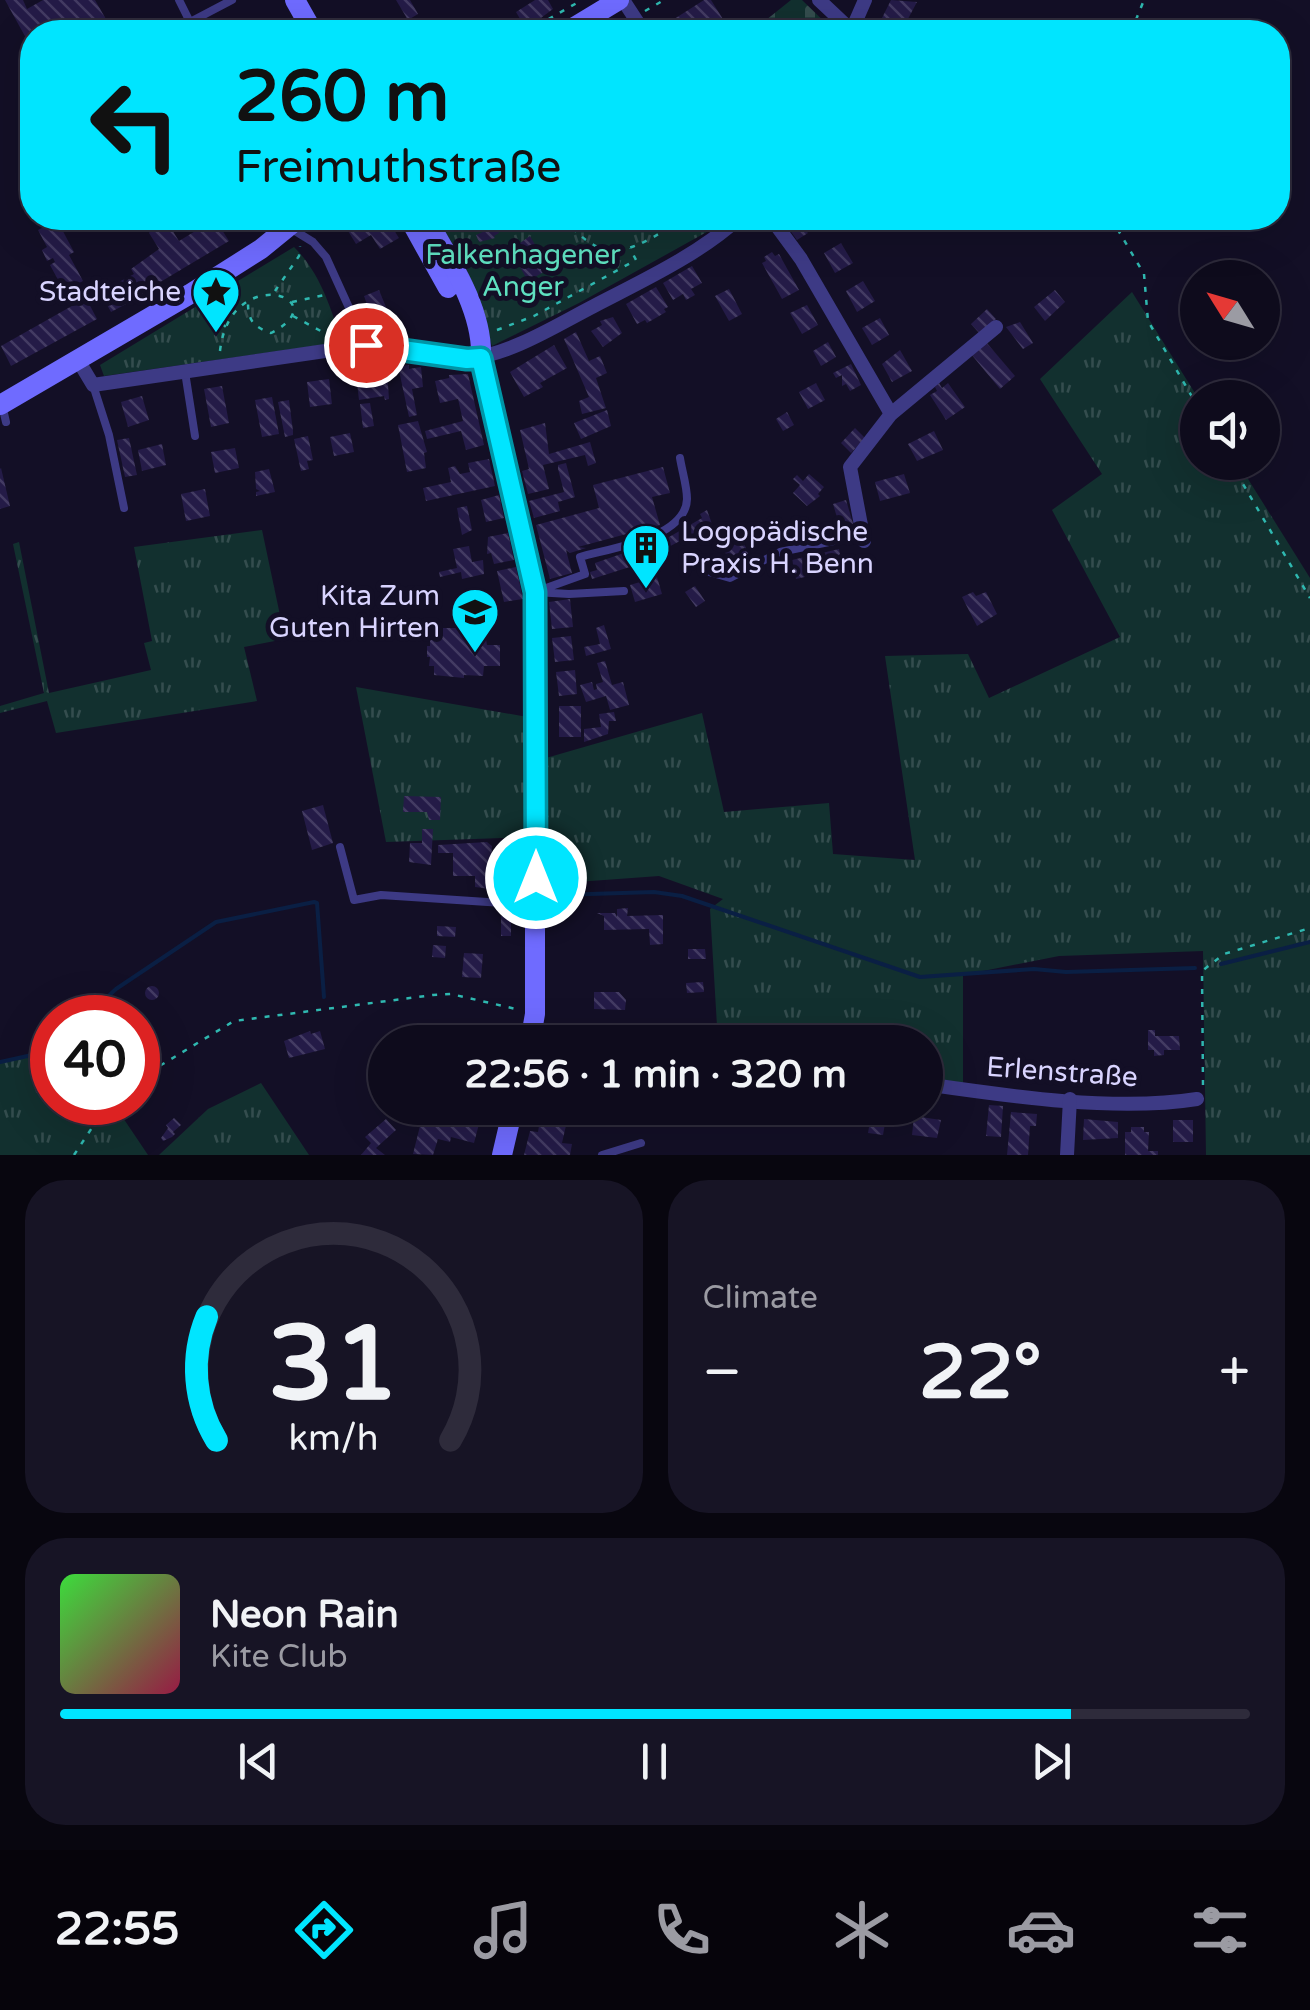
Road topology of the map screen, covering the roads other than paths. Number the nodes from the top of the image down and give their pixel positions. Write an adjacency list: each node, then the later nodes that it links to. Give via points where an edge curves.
1 (232, 0): 4 (lane)
2 (621, 0): 5 (street)
3 (818, 0): 6 (street)
4 (194, 20)
5 (587, 20)
6 (839, 20)
7 (284, 230): 16 (street)
8 (297, 230): 14 (lane, via 326,257)
9 (416, 230): 15 (street)
10 (433, 230): 15 (street, via 476,320)
11 (722, 230): 15 (street, via 672,264)
12 (780, 230): 20 (street)
13 (996, 328): 20 (street)
14 (366, 345): 15 (street); 17 (street)
15 (481, 358): 27 (street)
16 (78, 360): 18 (street); 19 (street)
17 (184, 372): 18 (street); 21 (lane)
18 (94, 385): 23 (lane)
19 (3, 411)
20 (891, 414): 24 (street, via 850,468)
21 (195, 436)
22 (680, 458): 27 (lane, via 687,501 669,530 580,557 585,574)
23 (124, 508)
24 (864, 538): 25 (lane, via 780,552 730,578)
25 (709, 572)
26 (624, 591): 27 (lane)
27 (535, 592): 29 (street)
28 (340, 847): 29 (lane, via 354,900 382,895)
29 (536, 905): 30 (street)
30 (536, 1025)
31 (943, 1086): 33 (street, Erlenstraße)
32 (1196, 1099): 33 (street, Erlenstraße)
33 (1070, 1100): 38 (street)
34 (510, 1125): 36 (street)
35 (640, 1143): 37 (lane)
36 (502, 1155)
37 (602, 1155)
38 (1067, 1155)

